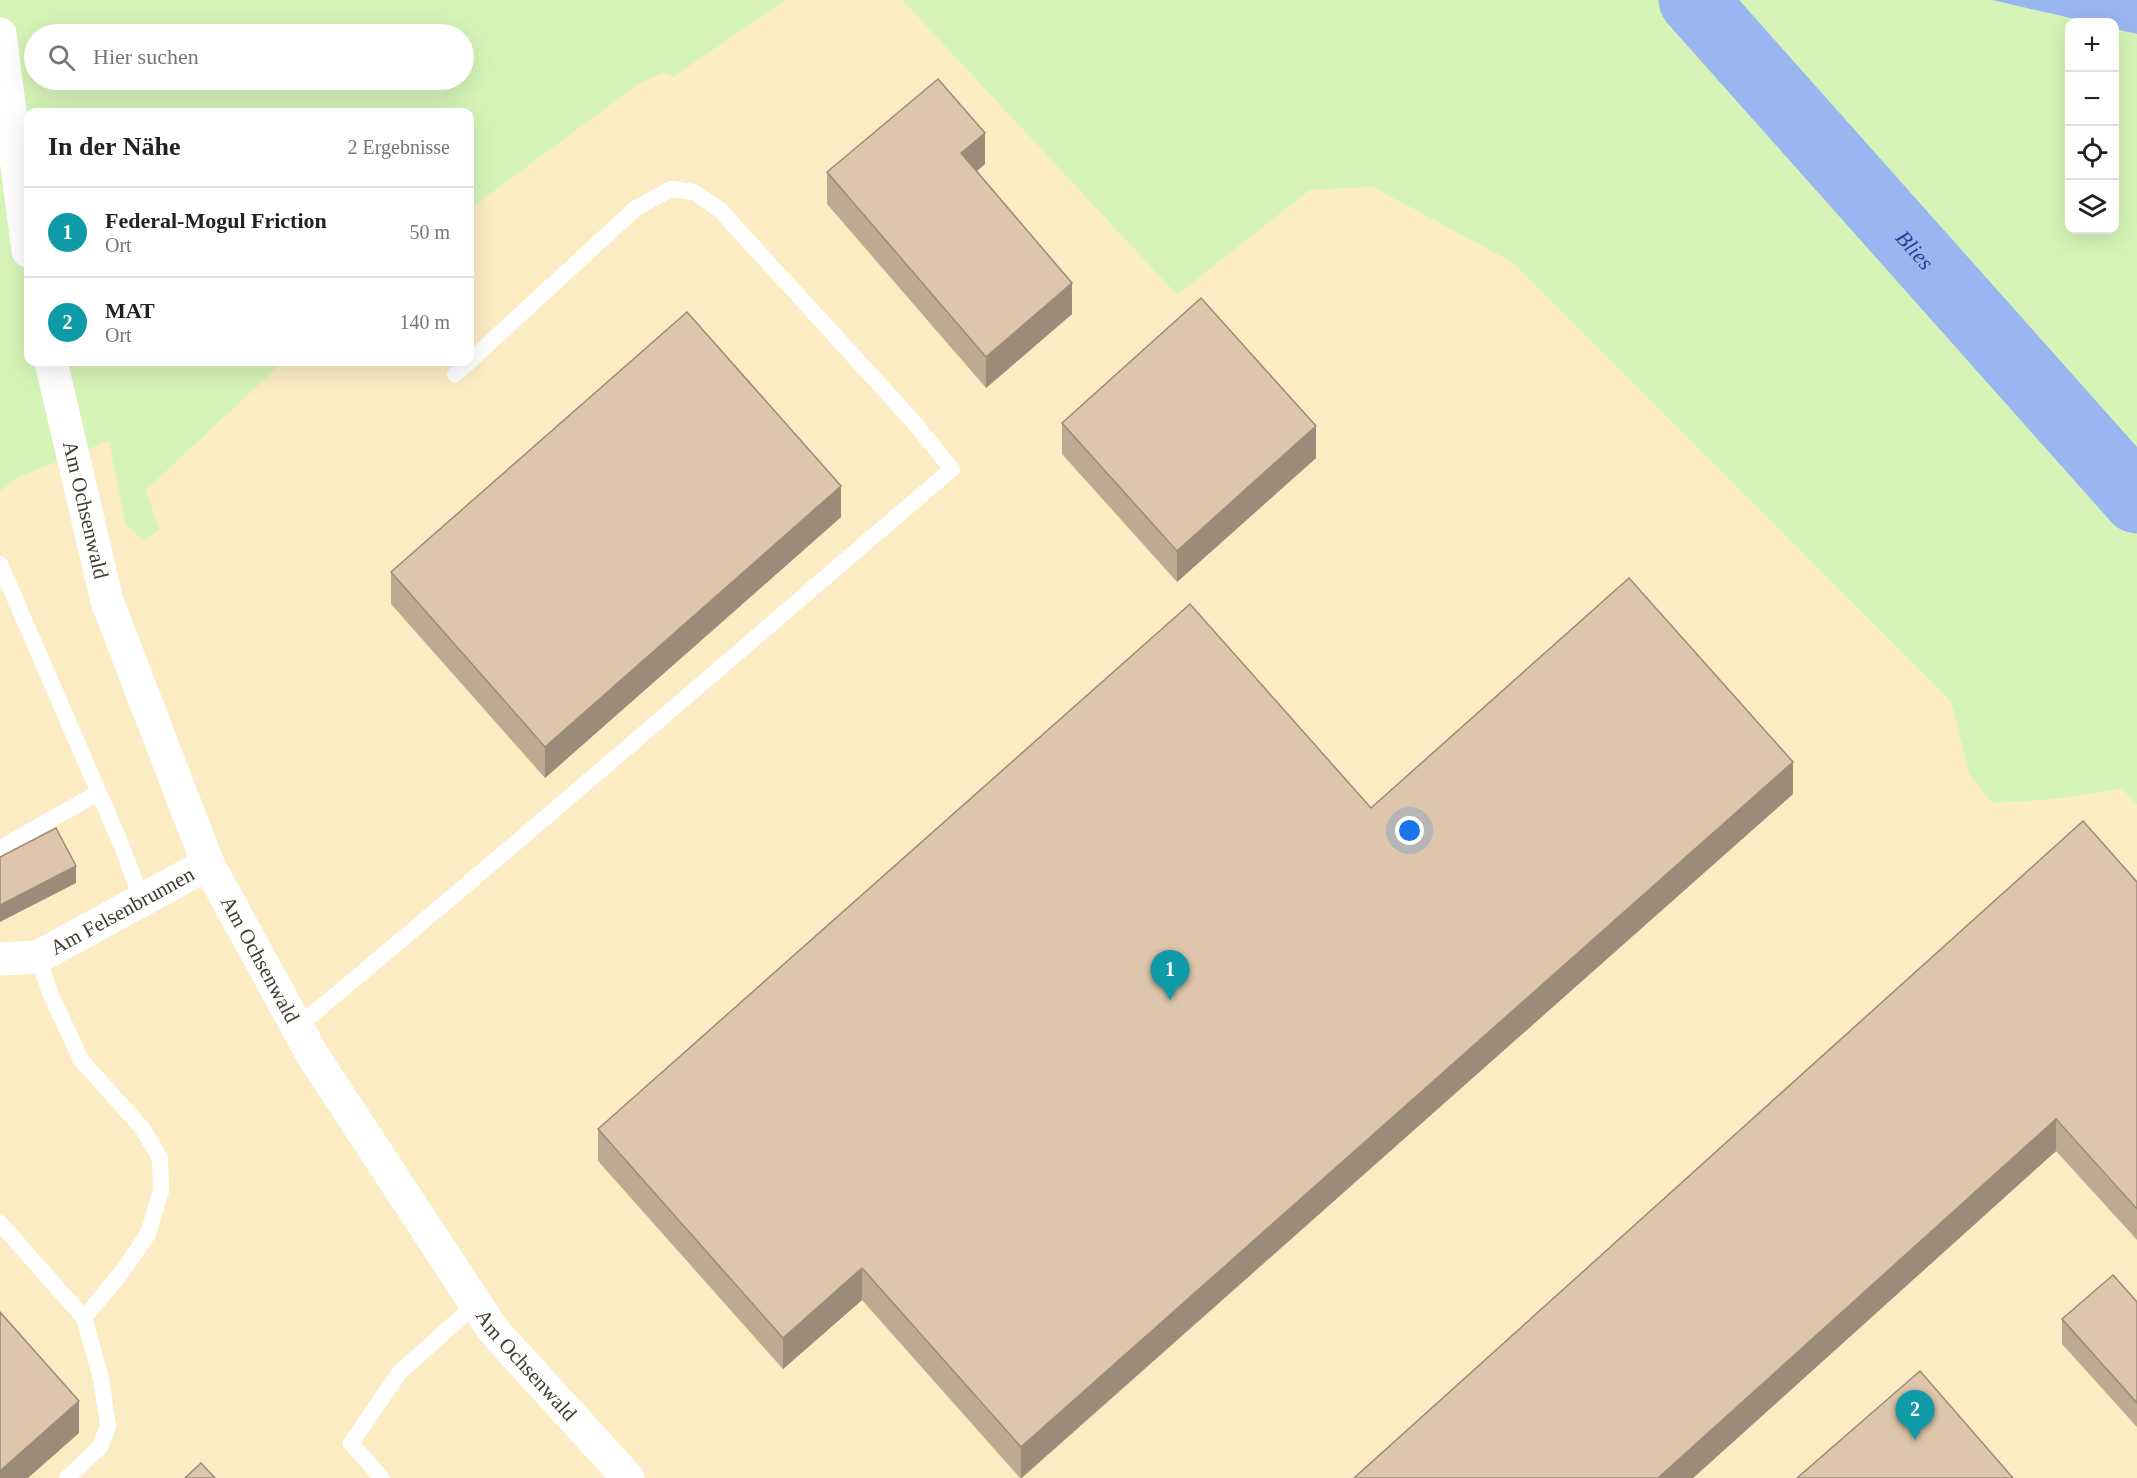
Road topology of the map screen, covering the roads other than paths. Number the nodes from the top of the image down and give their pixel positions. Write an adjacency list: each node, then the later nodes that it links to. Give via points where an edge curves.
1 (0, 34): 2 (street)
2 (24, 220)
3 (474, 356): 14 (lane, via 636,208 671,189 694,192 720,210 952,469)
4 (52, 366): 10 (street, Am Ochsenwald, via 106,601)
5 (464, 366): 6 (lane)
6 (455, 374)
7 (0, 564): 8 (lane)
8 (98, 793): 9 (lane); 11 (lane)
9 (0, 849)
10 (208, 864): 11 (street, Am Felsenbrunnen); 14 (street, Am Ochsenwald)
11 (142, 900): 12 (street, Am Felsenbrunnen)
12 (38, 957): 13 (street, Am Felsenbrunnen); 17 (lane, via 81,1060 142,1128 160,1158 161,1191 148,1234)
13 (0, 959)
14 (297, 1027): 16 (street, Am Ochsenwald)
15 (0, 1223): 17 (lane)
16 (476, 1304): 19 (lane, via 400,1372 351,1443); 20 (street, Am Ochsenwald, via 493,1330)
17 (84, 1318): 18 (lane, via 101,1378 108,1426 100,1447)
18 (67, 1478)
19 (382, 1478)
20 (628, 1478)

